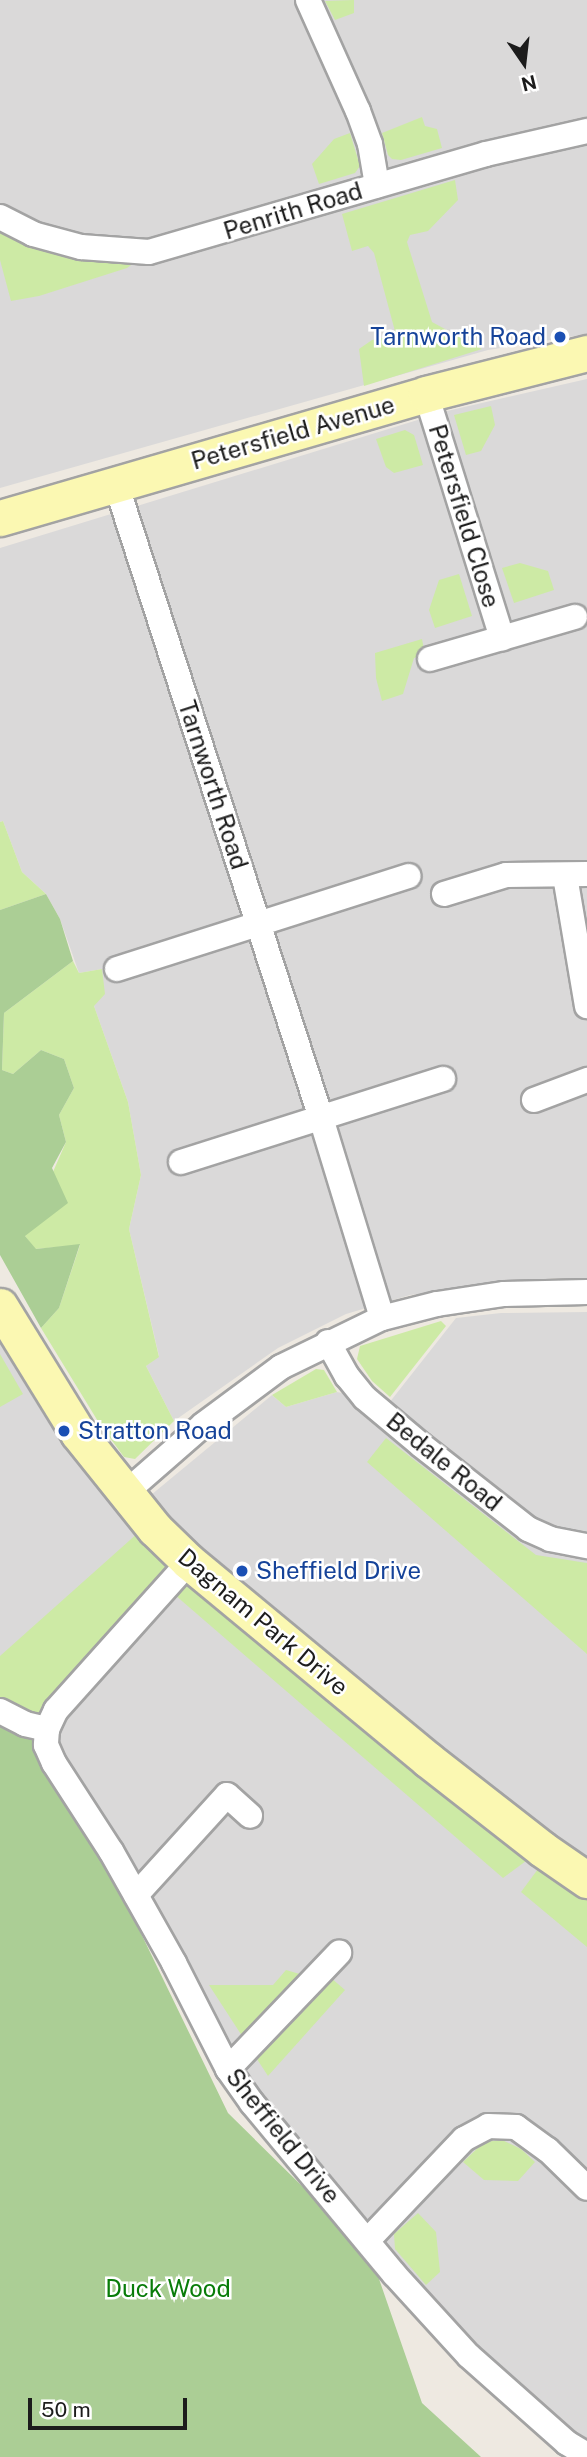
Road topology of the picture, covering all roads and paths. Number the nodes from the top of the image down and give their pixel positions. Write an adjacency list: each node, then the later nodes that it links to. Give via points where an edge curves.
1 (308, 0): 3 (street, via 358,111)
2 (587, 131): 3 (street, Penrith Road)
3 (377, 185): 4 (street, Penrith Road, via 149,252 81,247 33,234)
4 (0, 217)
5 (587, 353): 6 (street, Petersfield Avenue)
6 (426, 394): 7 (street, Petersfield Avenue); 10 (street, Petersfield Close)
7 (116, 484): 8 (street, Petersfield Avenue); 15 (street, Tarnworth Road)
8 (0, 518)
9 (575, 617): 10 (street, Petersfield Close)
10 (502, 638): 11 (street, Petersfield Close)
11 (430, 659)
12 (576, 875): 14 (street, via 506,875); 17 (street)
13 (410, 876): 15 (street)
14 (444, 894)
15 (258, 926): 16 (street); 21 (street, Tarnworth Road)
16 (117, 968)
17 (587, 1006)
18 (443, 1079): 21 (street)
19 (587, 1080): 20 (street)
20 (534, 1100)
21 (321, 1118): 22 (street); 25 (street, Tarnworth Road)
22 (181, 1163)
23 (587, 1292): 25 (street, via 504,1294)
24 (0, 1306): 27 (street, Dagnam Park Drive, via 57,1403)
25 (382, 1318): 26 (street)
26 (328, 1342): 27 (street, via 241,1395); 28 (street, Bedale Road, via 365,1398 421,1445 528,1529 550,1539)
27 (124, 1494): 29 (street, Dagnam Park Drive)
28 (587, 1546)
29 (189, 1562): 31 (street, via 56,1710); 33 (street, Dagnam Park Drive, via 476,1798)
30 (0, 1711): 31 (street)
31 (47, 1729): 34 (street, Sheffield Drive, via 46,1745 54,1763)
32 (250, 1816): 34 (street, via 227,1795)
33 (587, 1880)
34 (136, 1895): 36 (street, Sheffield Drive)
35 (339, 1953): 36 (street)
36 (228, 2069): 38 (street, Sheffield Drive)
37 (587, 2188): 38 (street, via 516,2127 488,2126 464,2139)
38 (368, 2241): 39 (street, Sheffield Drive, via 469,2356 567,2443)
39 (587, 2455)

